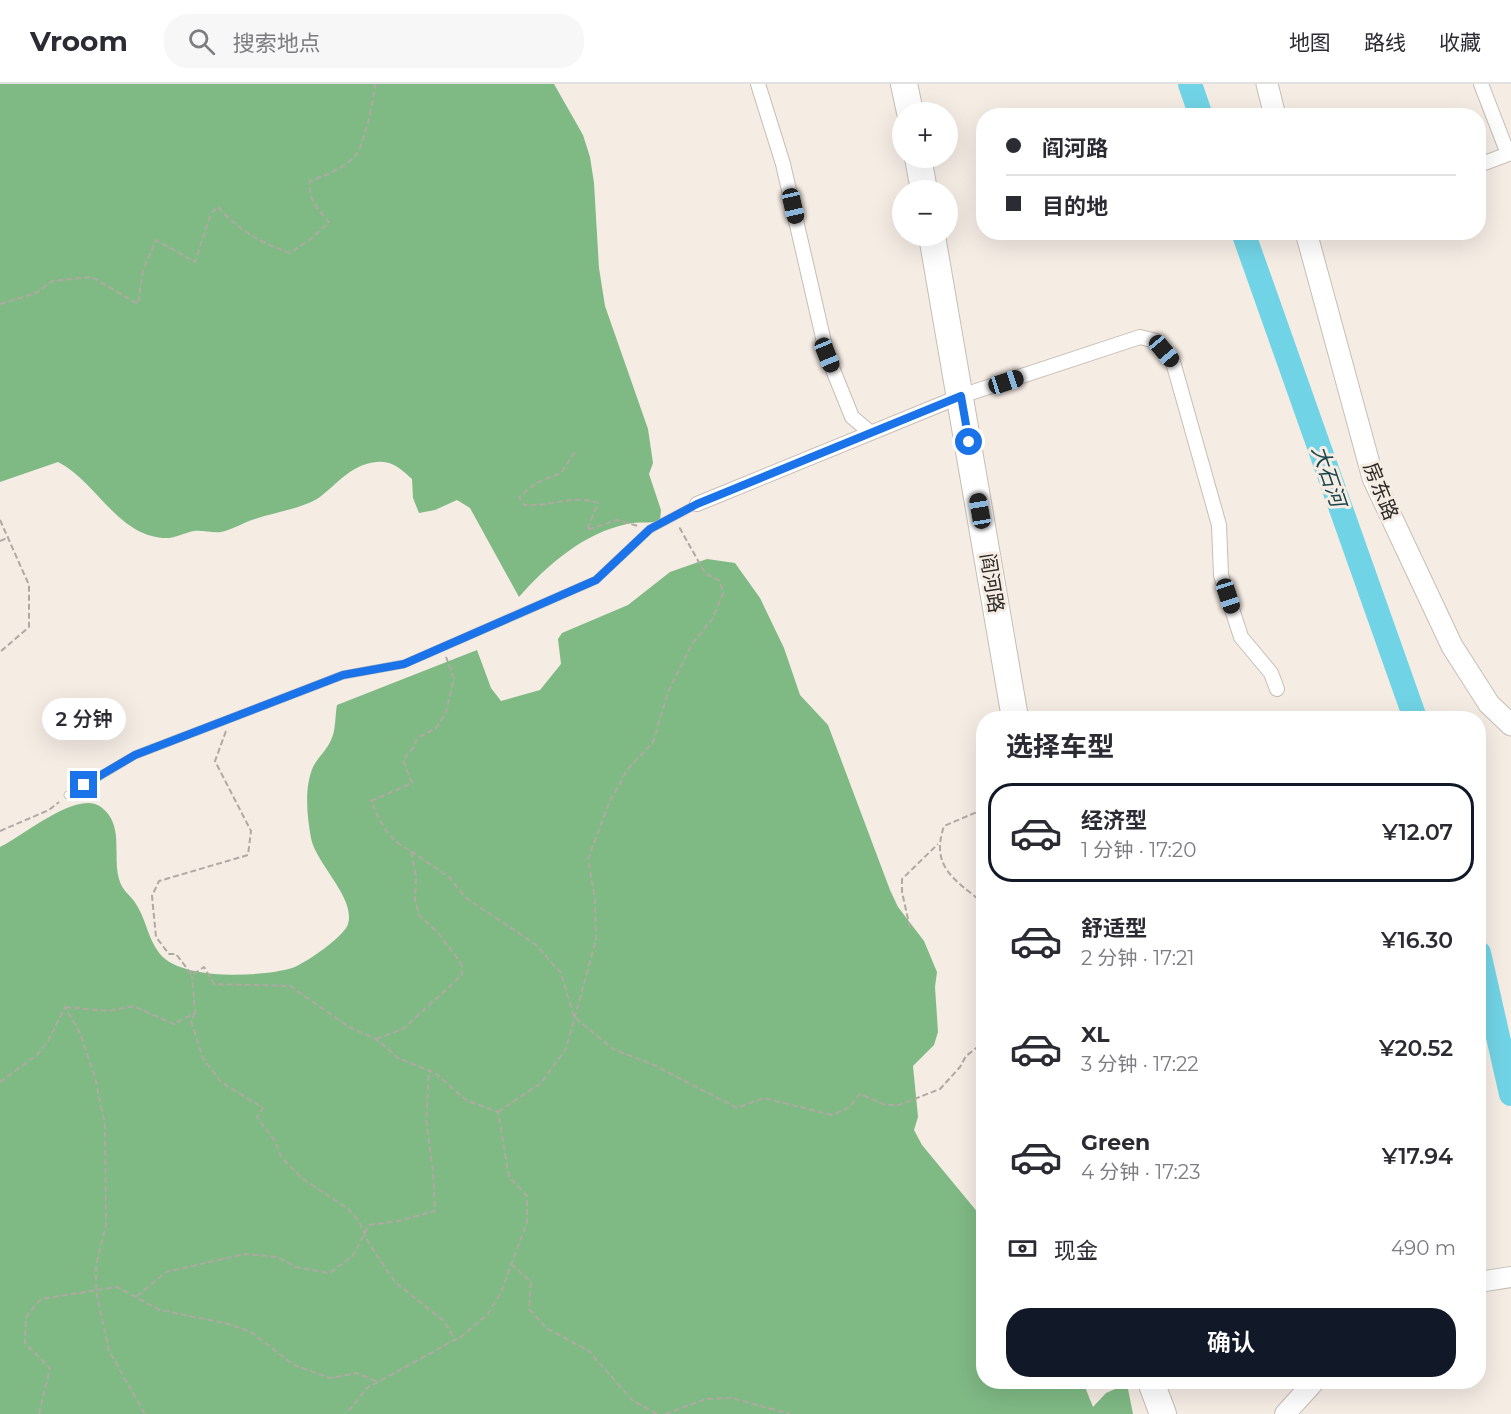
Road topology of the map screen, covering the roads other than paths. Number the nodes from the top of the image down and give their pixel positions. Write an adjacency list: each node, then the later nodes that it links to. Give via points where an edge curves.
1 (758, 84): 12 (street, via 783,164 827,355 852,417)
2 (904, 84): 5 (highway)
3 (1267, 84): 6 (main road)
4 (1481, 84): 7 (street)
5 (908, 102)
6 (1273, 108)
7 (1510, 153): 8 (street)
8 (1486, 162)
9 (1307, 240): 16 (main road, 房东路, via 1373,478 1452,646 1489,704)
10 (934, 246): 11 (highway, 阎河路)
11 (961, 396): 12 (street); 14 (street, via 1140,337 1156,341 1173,362 1219,525 1221,575 1241,637 1271,674); 15 (highway, 阎河路)
12 (871, 433): 13 (street)
13 (697, 504): 17 (lane, via 650,529 596,580 404,664 343,675 135,755)
14 (1277, 689)
15 (1014, 711)
16 (1511, 725)
17 (69, 795)
18 (1511, 1277): 19 (street)
19 (1486, 1281)
20 (1154, 1389): 22 (highway)
21 (1308, 1389): 23 (street)
22 (1163, 1414)
23 (1285, 1414)

